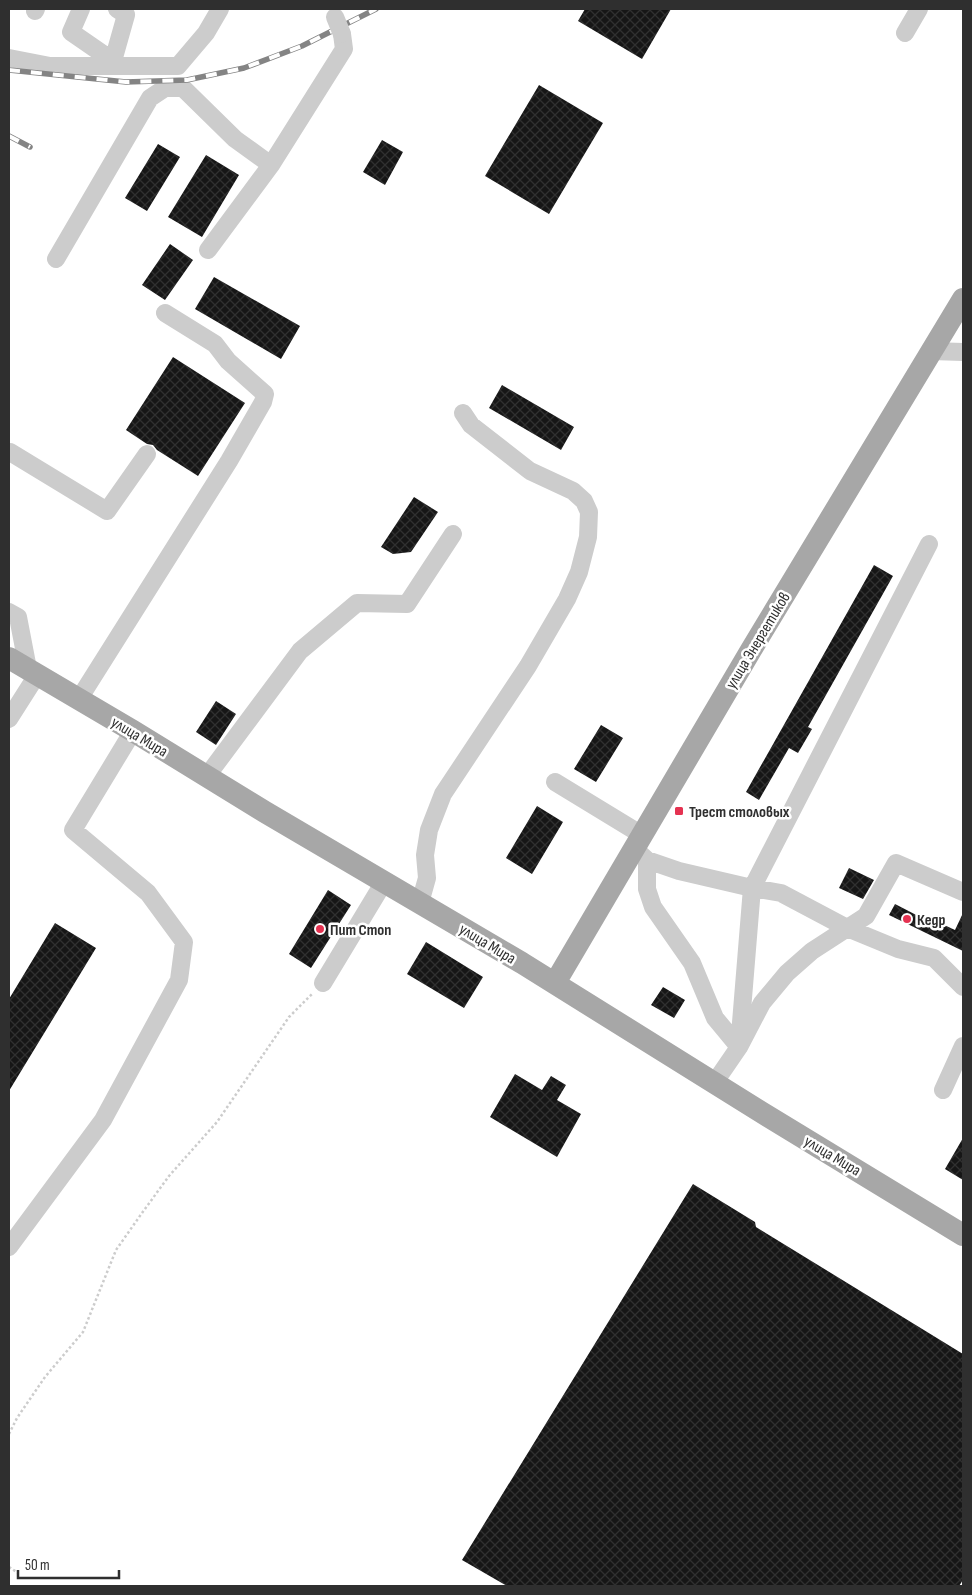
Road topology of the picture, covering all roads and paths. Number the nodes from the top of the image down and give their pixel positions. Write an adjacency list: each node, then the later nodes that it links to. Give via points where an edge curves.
1 (81, 9): 8 (lane, via 71,32)
2 (117, 9): 8 (lane, via 126,15)
3 (220, 9): 8 (lane, via 206,34 178,66)
4 (920, 9): 6 (lane)
5 (331, 13): 9 (lane, bridge, via 342,34 344,49)
6 (905, 33)
7 (9, 58): 8 (lane, via 50,66)
8 (115, 63)
9 (271, 165): 10 (lane); 11 (lane, via 235,139 183,88 165,88 150,98)
10 (208, 250)
11 (56, 258)
12 (963, 299): 14 (main road, улица Энергетиков)
13 (165, 313): 24 (lane, via 215,344 265,394 229,461)
14 (932, 351): 15 (lane); 29 (main road, улица Энергетиков, via 751,650)
15 (963, 352)
16 (463, 413): 33 (lane, via 470,425 530,471 573,491 584,501 589,512 588,537 579,572 567,599 528,666 443,794 429,830 425,855 427,878)
17 (9, 453): 18 (lane, via 107,510)
18 (147, 454)
19 (453, 534): 27 (lane, via 407,604 357,603 300,651)
20 (930, 544): 31 (lane)
21 (9, 612): 23 (lane, via 18,617)
22 (9, 658): 23 (main road, улица Мира)
23 (33, 672): 24 (main road, улица Мира); 25 (lane)
24 (79, 699): 26 (main road, улица Мира)
25 (9, 719)
26 (133, 731): 27 (main road, улица Мира); 43 (lane, via 73,830 148,893 184,942 179,980 103,1120)
27 (207, 776): 30 (main road, улица Мира)
28 (555, 782): 29 (lane)
29 (641, 848): 31 (lane, via 679,871); 36 (main road, улица Энергетиков); 39 (lane, via 653,907 692,963 715,1018)
30 (384, 882): 33 (main road, улица Мира); 35 (lane)
31 (752, 888): 34 (lane, via 781,893); 39 (lane)
32 (963, 892): 34 (lane, via 896,863 866,916)
33 (420, 903): 36 (main road, улица Мира)
34 (847, 928): 37 (lane, via 898,949 934,958); 39 (lane, via 787,973 762,1003)
35 (323, 983): 44 (path, via 289,1017 217,1122 169,1176 116,1250 83,1332 45,1377)
36 (554, 983): 40 (main road, улица Мира)
37 (963, 987)
38 (963, 1046): 41 (lane)
39 (739, 1047): 40 (lane)
40 (715, 1082): 42 (main road, улица Мира)
41 (943, 1090)
42 (963, 1235)
43 (9, 1247)
44 (9, 1434)
45 (9, 1567): 46 (path)
46 (18, 1573)

